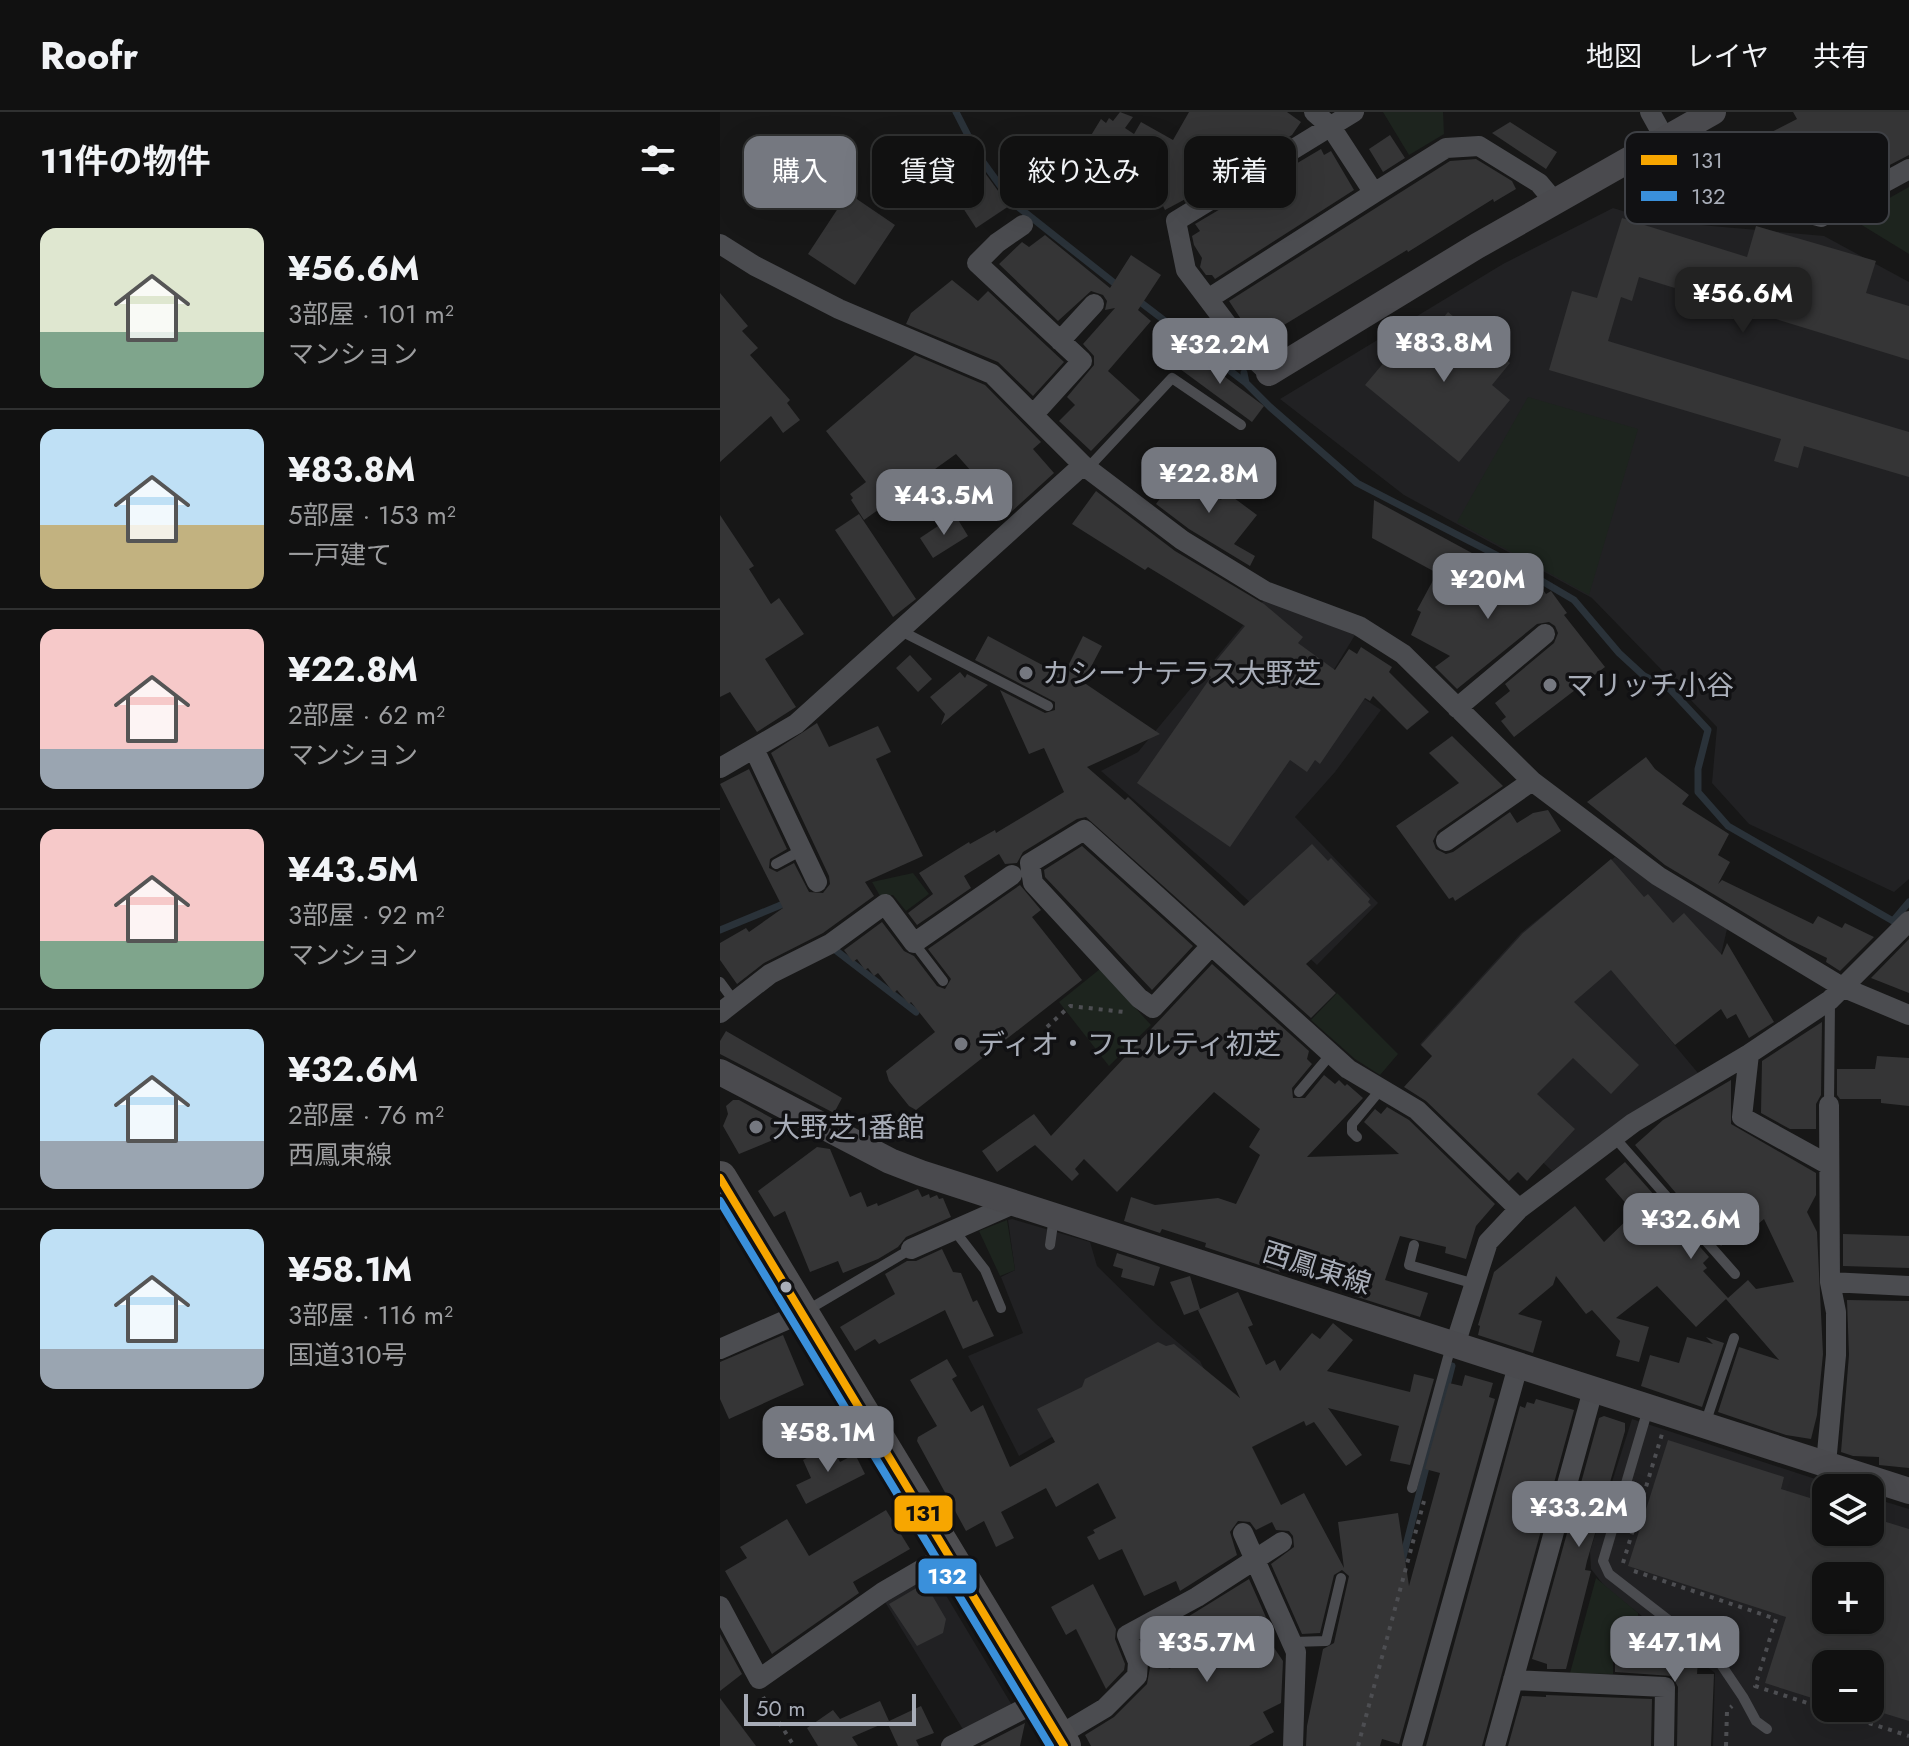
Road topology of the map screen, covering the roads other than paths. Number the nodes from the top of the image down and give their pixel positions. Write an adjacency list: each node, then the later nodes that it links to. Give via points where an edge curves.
1 (1314, 112): 5 (street)
2 (1354, 112): 5 (street)
3 (1650, 112): 6 (street)
4 (1713, 112): 7 (main road)
5 (1331, 127): 8 (street); 12 (street)
6 (1662, 132)
7 (1676, 132)
8 (1296, 148)
9 (1625, 161): 13 (main road)
10 (1909, 169): 11 (street)
11 (1889, 180)
12 (1374, 193): 13 (street, via 1446,148 1479,146 1539,183); 17 (street)
13 (1554, 201): 20 (main road)
14 (1196, 208): 17 (street, via 1176,221 1186,270)
15 (1023, 225): 19 (street, via 977,263)
16 (720, 244): 21 (street, via 839,309 992,374)
17 (1208, 299): 20 (street)
18 (1094, 304): 19 (street)
19 (1060, 341): 21 (street, via 1082,361)
20 (1269, 373)
21 (1033, 415): 23 (street)
22 (1241, 425): 23 (lane, via 1172,378)
23 (1086, 466): 24 (street); 27 (street, via 1182,540 1265,591 1359,626 1403,654)
24 (901, 631): 26 (lane); 28 (street, via 796,724)
25 (1545, 634): 27 (street)
26 (1048, 706)
27 (1457, 708): 30 (street)
28 (755, 751): 29 (street); 32 (street)
29 (722, 762)
30 (1532, 781): 31 (street); 41 (street, via 1658,876)
31 (1446, 841)
32 (802, 850): 33 (lane); 35 (street)
33 (776, 864)
34 (1012, 875): 37 (street, via 987,885)
35 (817, 882)
36 (1909, 921): 41 (street)
37 (914, 943): 39 (lane); 42 (street, via 885,904 830,944 770,974)
38 (1210, 947): 38 (street, via 1084,830 1030,863 1033,883 1153,1008); 44 (street)
39 (943, 981)
40 (720, 982): 42 (lane)
41 (1836, 993): 43 (street); 45 (street); 49 (lane)
42 (727, 1007)
43 (1909, 1015)
44 (1331, 1054): 47 (street); 48 (lane)
45 (1749, 1054): 51 (street); 52 (street, via 1742,1117)
46 (720, 1072): 54 (main road, 西鳳東線, via 890,1161)
47 (1381, 1089): 50 (lane, via 1352,1124); 55 (street, via 1417,1110)
48 (1299, 1092)
49 (1829, 1105): 52 (street)
50 (1357, 1137)
51 (1615, 1138): 55 (street); 61 (lane)
52 (1829, 1165): 62 (street)
53 (720, 1178): 66 (highway)
54 (1013, 1204): 56 (main road, 西鳳東線); 57 (street)
55 (1519, 1209): 63 (street, via 1488,1242)
56 (1054, 1217): 58 (lane); 68 (main road, 西鳳東線)
57 (954, 1230): 60 (street); 65 (lane, via 985,1270)
58 (1050, 1245)
59 (1414, 1245): 63 (lane, via 1409,1265)
60 (911, 1249): 66 (lane)
61 (1735, 1274)
62 (1830, 1282): 64 (street); 74 (street, via 1836,1355)
63 (1475, 1284): 68 (street)
64 (1909, 1286)
65 (1001, 1308)
66 (802, 1313): 69 (street); 79 (highway)
67 (1734, 1338): 73 (lane)
68 (1454, 1345): 70 (main road, 西鳳東線); 75 (lane)
69 (720, 1349)
70 (1518, 1366): 71 (main road, 西鳳東線); 90 (street)
71 (1593, 1390): 72 (main road, 西鳳東線); 84 (street)
72 (1656, 1417): 73 (main road, 西鳳東線); 86 (lane, via 1603,1561 1609,1574 1716,1657 1756,1721)
73 (1705, 1426): 74 (main road, 西鳳東線)
74 (1826, 1464): 76 (main road, 西鳳東線)
75 (1412, 1488)
76 (1909, 1491)
77 (1243, 1533): 80 (street)
78 (1282, 1542): 80 (street)
79 (950, 1553): 82 (street, via 883,1592 759,1679); 85 (highway)
80 (1255, 1558): 83 (street); 87 (street, via 1127,1635 1138,1662 1137,1676)
81 (1341, 1578): 83 (lane, via 1326,1641)
82 (720, 1606)
83 (1293, 1642): 88 (street)
84 (1513, 1680): 91 (street); 92 (street, via 1665,1687)
85 (1037, 1702): 87 (highway); 89 (street)
86 (1767, 1729)
87 (1061, 1741)
88 (1290, 1745)
89 (951, 1746)
90 (1412, 1746)
91 (1495, 1746)
92 (1664, 1746)

